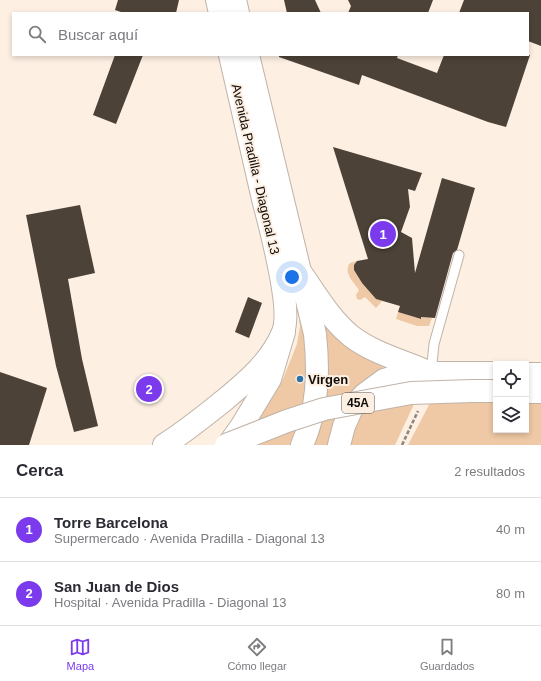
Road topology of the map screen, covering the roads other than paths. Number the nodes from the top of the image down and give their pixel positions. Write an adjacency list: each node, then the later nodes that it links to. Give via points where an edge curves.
1 (217, 0): 3 (main road)
2 (236, 0): 4 (main road)
3 (220, 12)
4 (238, 12)
5 (230, 56): 9 (main road, Avenida Pradilla - Diagonal 13, via 285,299)
6 (248, 56): 8 (main road, Avenida Pradilla - Diagonal 13)
7 (459, 255): 10 (lane, via 434,344)
8 (301, 273): 10 (main road, via 336,321 351,336 386,356); 17 (main road, Avenida Pradilla - Diagonal 13, via 311,312 318,378)
9 (284, 332): 18 (main road, Avenida Pradilla - Diagonal 13, via 272,353 248,380 189,429); 19 (main road, via 270,379)
10 (431, 372): 11 (main road); 20 (main road, via 407,373 384,380 365,394 352,408)
11 (493, 373)
12 (529, 374): 13 (main road)
13 (541, 374)
14 (493, 391): 19 (main road, 45A, bridge, via 411,394 324,409 267,428)
15 (529, 392): 16 (main road)
16 (541, 392)
17 (305, 439)
18 (164, 445)
19 (227, 445)
20 (339, 445)

